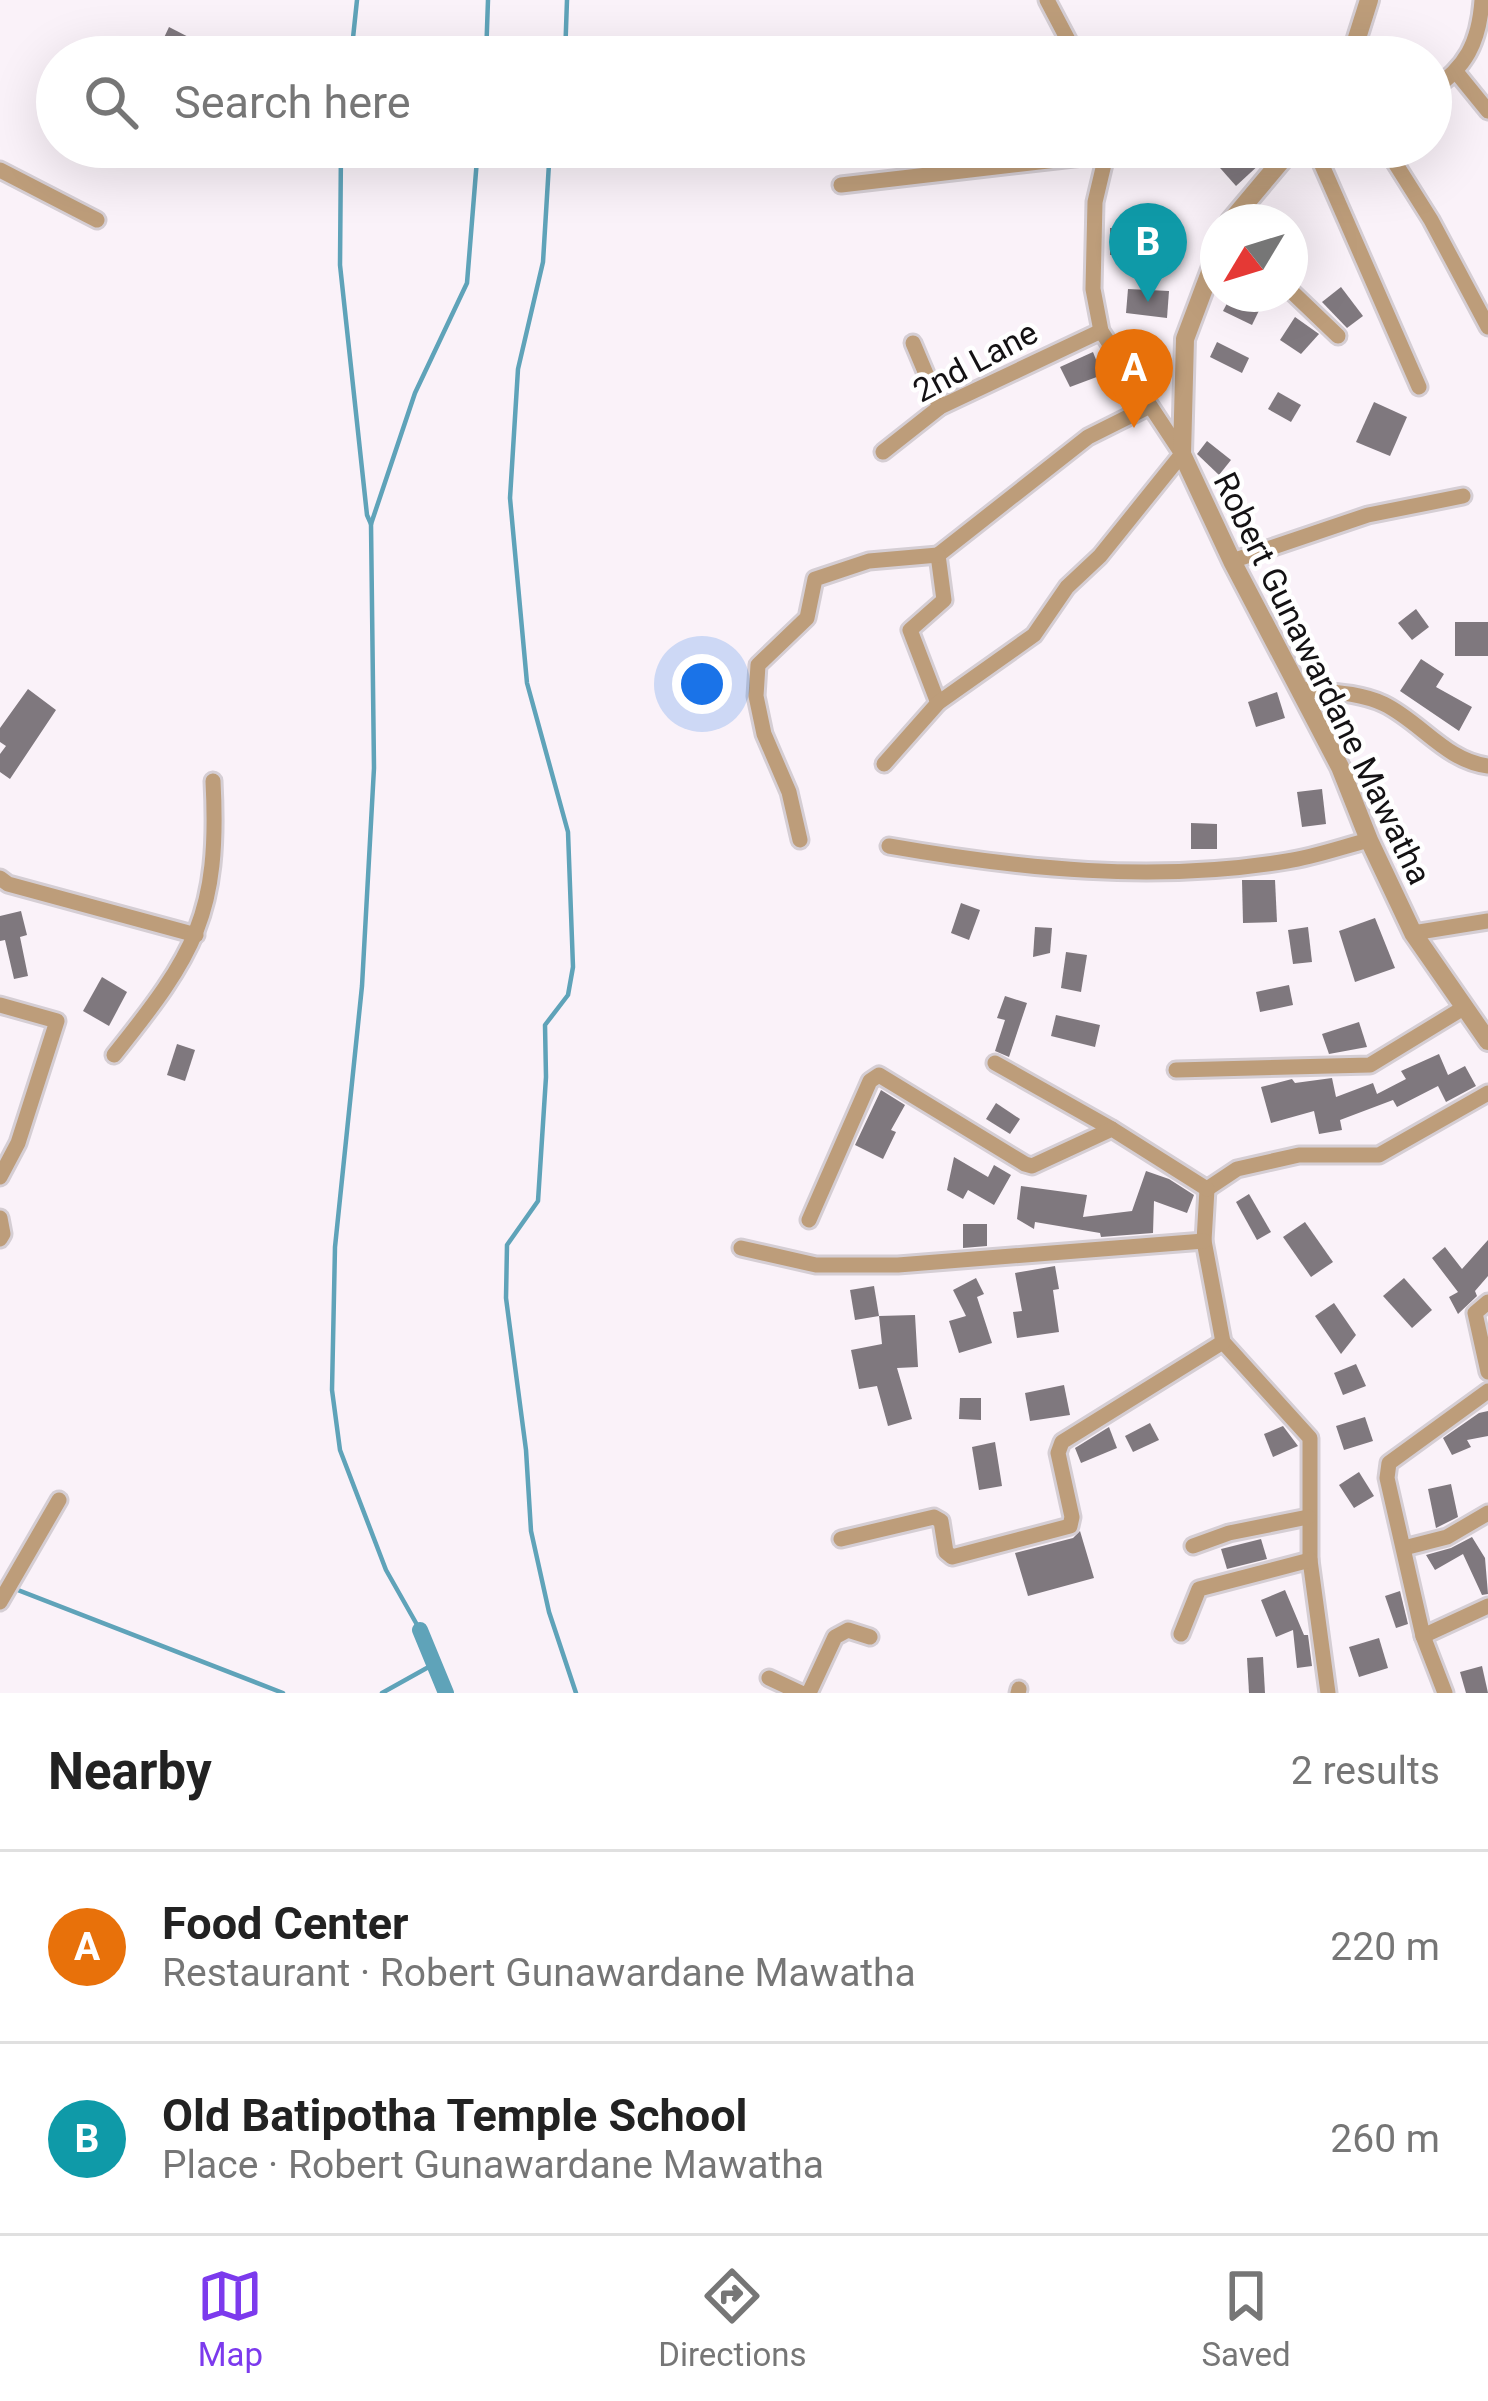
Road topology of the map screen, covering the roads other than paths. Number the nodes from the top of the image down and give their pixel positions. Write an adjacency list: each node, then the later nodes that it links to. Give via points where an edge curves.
1 (1047, 0): 4 (street)
2 (1369, 0): 5 (street)
3 (1482, 0): 6 (street)
4 (1066, 36)
5 (1358, 36)
6 (1457, 74): 7 (street); 8 (street)
7 (1452, 77)
8 (1488, 111)
9 (968, 168): 15 (street)
10 (1104, 168): 21 (street, via 1093,289)
11 (1275, 168): 16 (street)
12 (1323, 168): 24 (street)
13 (1398, 168): 20 (street)
14 (0, 170): 17 (street)
15 (842, 184)
16 (1245, 204)
17 (97, 220)
18 (1200, 299): 28 (street, Robert Gunawardane Mawatha, via 1185,339)
19 (1308, 307): 22 (street)
20 (1488, 327)
21 (1101, 331): 25 (street); 26 (street, 2nd Lane)
22 (1338, 336)
23 (913, 343): 26 (street)
24 (1419, 387)
25 (1150, 406): 28 (street); 30 (street, via 1088,436)
26 (940, 407): 27 (street, 2nd Lane)
27 (883, 452)
28 (1182, 454): 31 (street, Robert Gunawardane Mawatha); 33 (street, via 1034,635)
29 (1463, 496): 31 (street, via 1368,515)
30 (938, 555): 33 (street, via 944,600 910,630); 37 (street, via 869,560 815,579 808,618 758,664 764,734)
31 (1232, 561): 32 (street, Robert Gunawardane Mawatha)
32 (1300, 689): 35 (street, via 1385,705 1468,764); 38 (street, Robert Gunawardane Mawatha)
33 (938, 703): 34 (street)
34 (884, 764)
35 (1488, 766)
36 (213, 781): 43 (street, via 211,892)
37 (800, 840)
38 (1369, 841): 39 (street, via 1288,861 1085,871); 42 (street, Robert Gunawardane Mawatha)
39 (889, 846)
40 (0, 878): 43 (street)
41 (1488, 920): 42 (street)
42 (1413, 933): 45 (street, Robert Gunawardane Mawatha)
43 (196, 935): 47 (street)
44 (0, 1005): 52 (street, via 57,1021)
45 (1465, 1007): 46 (street, Robert Gunawardane Mawatha); 49 (street, via 1370,1065)
46 (1488, 1041)
47 (114, 1054)
48 (995, 1063): 51 (street)
49 (1177, 1070)
50 (1488, 1093): 53 (street, via 1379,1155 1299,1155 1237,1169)
51 (1112, 1129): 53 (street); 55 (street, via 1031,1166 880,1075 870,1081)
52 (0, 1177)
53 (1207, 1189): 57 (street)
54 (0, 1218): 56 (street)
55 (809, 1220)
56 (0, 1239)
57 (1204, 1241): 58 (street, via 898,1265 816,1265); 60 (street)
58 (741, 1248)
59 (1488, 1302): 61 (street, via 1475,1313)
60 (1223, 1342): 65 (street, via 1310,1438); 66 (street, via 1062,1442 1070,1526 952,1557 934,1517)
61 (1488, 1372)
62 (1488, 1391): 68 (street, via 1389,1463)
63 (59, 1500): 70 (street)
64 (1488, 1513): 68 (street, via 1448,1537)
65 (1308, 1517): 67 (street); 69 (street)
66 (842, 1539)
67 (1193, 1546)
68 (1404, 1548): 74 (street)
69 (1310, 1560): 72 (street, via 1199,1589); 77 (street)
70 (0, 1602)
71 (1488, 1606): 74 (street)
72 (1181, 1634)
73 (870, 1636): 76 (street, via 848,1630 836,1637)
74 (1424, 1636): 78 (street)
75 (769, 1678): 76 (street)
76 (805, 1693)
77 (1328, 1693)
78 (1444, 1693)

